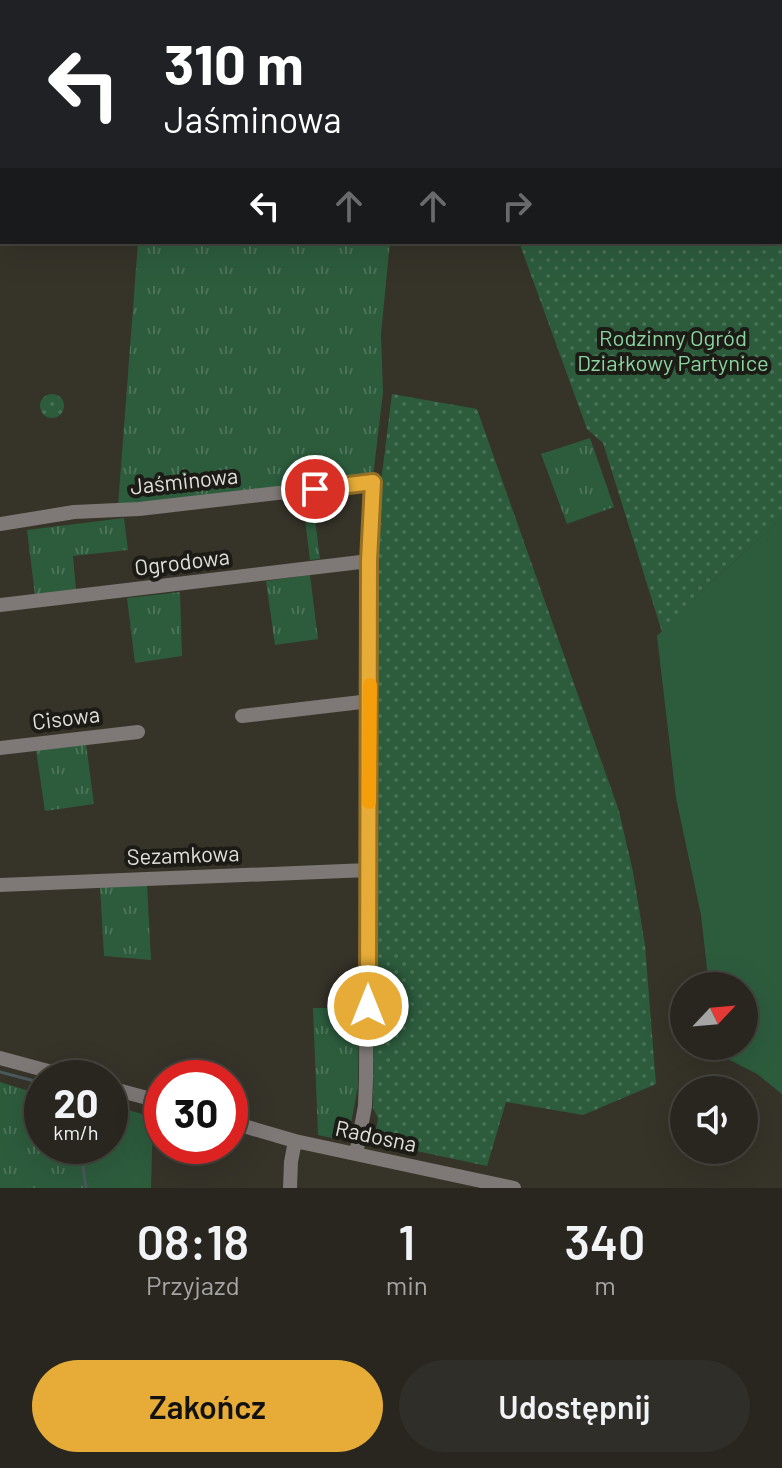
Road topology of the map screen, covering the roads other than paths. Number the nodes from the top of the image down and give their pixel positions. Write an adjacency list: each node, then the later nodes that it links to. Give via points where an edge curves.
1 (0, 524): 2 (street, Jaśminowa, via 373,482)
2 (369, 561): 3 (street, Ogrodowa); 4 (street)
3 (0, 605)
4 (370, 701): 5 (street); 8 (street)
5 (242, 716)
6 (138, 732): 7 (street, Cisowa)
7 (0, 748)
8 (368, 870): 9 (street, Sezamkowa); 14 (street, via 365,1106)
9 (0, 885)
10 (0, 1058): 11 (street)
11 (24, 1064)
12 (248, 1127): 13 (street, Radosna)
13 (295, 1141): 14 (street, Radosna); 15 (street)
14 (356, 1154): 16 (street, Radosna)
15 (290, 1188)
16 (514, 1188)

